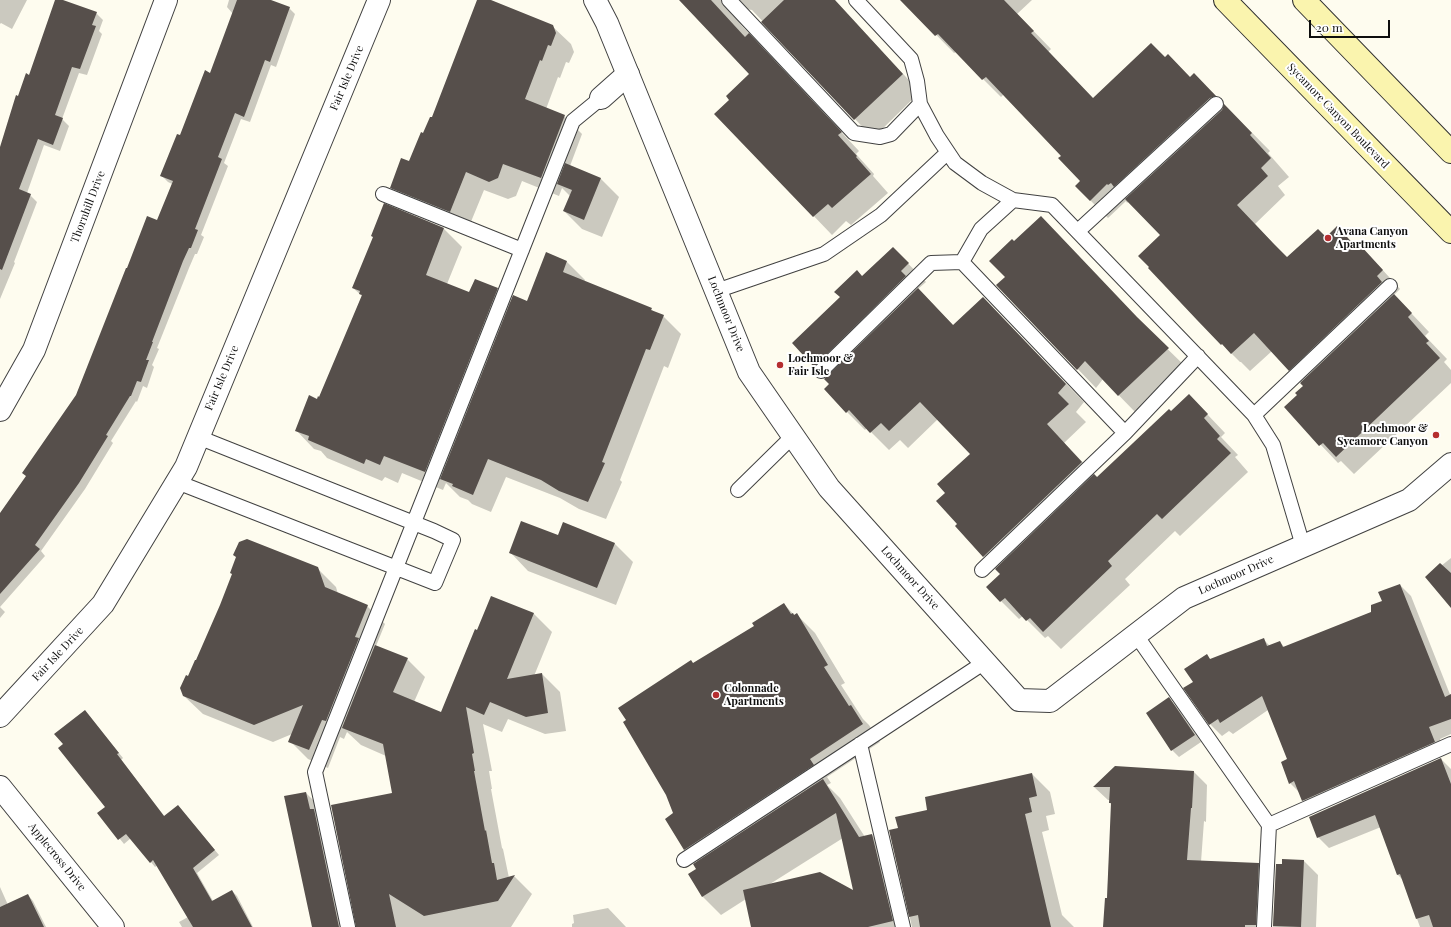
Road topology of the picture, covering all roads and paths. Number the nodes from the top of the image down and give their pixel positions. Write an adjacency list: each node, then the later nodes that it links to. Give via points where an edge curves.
1 (166, 0): 24 (street, Thornhill Drive, via 34,350)
2 (379, 0): 27 (street, Fair Isle Drive)
3 (596, 0): 8 (street, Lochmoor Drive)
4 (729, 0): 10 (lane, via 854,133 880,137 891,134)
5 (1225, 0): 17 (main road, Sycamore Canyon Boulevard)
6 (1304, 0): 12 (main road)
7 (862, 2): 10 (lane, via 911,59)
8 (628, 74): 9 (street); 21 (street, Lochmoor Drive)
9 (601, 98): 18 (lane, via 574,121)
10 (920, 104): 13 (lane)
11 (1216, 104): 16 (lane)
12 (1451, 152)
13 (947, 153): 15 (lane, via 955,163 982,183); 21 (lane, via 881,215 824,254)
14 (383, 194): 18 (lane)
15 (1013, 200): 16 (lane, via 1052,205); 19 (lane, via 981,229)
16 (1078, 231): 22 (lane)
17 (1451, 232)
18 (522, 250): 32 (lane)
19 (962, 262): 23 (lane, via 931,263); 26 (lane)
20 (1390, 286): 25 (lane)
21 (716, 291): 28 (street, Lochmoor Drive, via 749,372)
22 (1198, 356): 25 (lane); 26 (lane)
23 (821, 371)
24 (0, 410)
25 (1254, 415): 33 (lane, via 1273,445)
26 (1125, 433): 35 (lane)
27 (198, 436): 30 (street, Fair Isle Drive); 32 (lane)
28 (793, 436): 31 (lane); 37 (street, Lochmoor Drive, via 828,488)
29 (1451, 464): 33 (street, Lochmoor Drive, via 1409,500)
30 (177, 482): 34 (lane); 38 (street, Fair Isle Drive, via 104,604)
31 (738, 490)
32 (414, 522): 34 (lane); 34 (lane, via 453,540 435,583)
33 (1303, 546): 36 (street, Lochmoor Drive, via 1184,598)
34 (396, 568): 45 (lane, via 315,772)
35 (982, 570)
36 (1136, 635): 37 (street, Lochmoor Drive, via 1050,701 1019,700); 42 (lane)
37 (985, 662): 39 (lane)
38 (0, 716)
39 (860, 744): 43 (lane); 46 (lane)
40 (1451, 744): 42 (lane)
41 (0, 787): 44 (street, Applecross Drive)
42 (1269, 825): 47 (lane)
43 (684, 860)
44 (113, 927)
45 (348, 927)
46 (903, 927)
47 (1264, 927)

